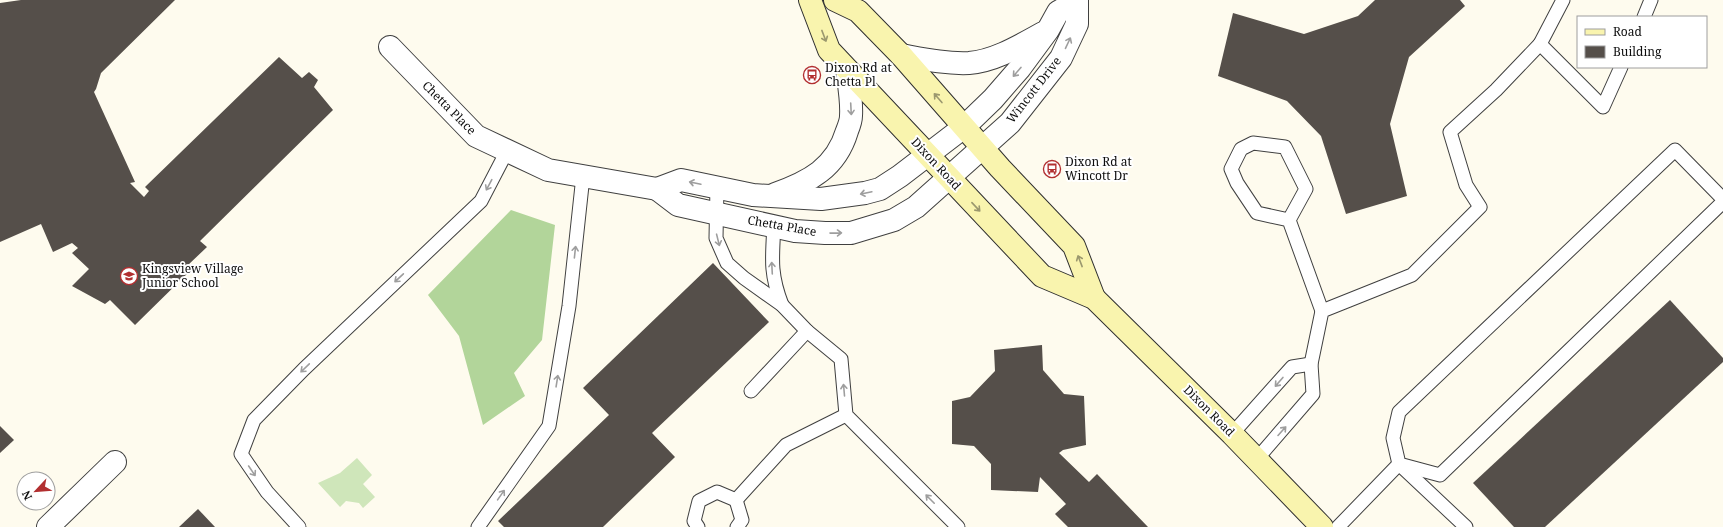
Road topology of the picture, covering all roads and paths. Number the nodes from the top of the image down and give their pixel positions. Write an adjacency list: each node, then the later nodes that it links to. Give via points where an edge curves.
1 (810, 0): 12 (main road, Dixon Road, one-way to 12, via 829,50)
2 (835, 0): 10 (main road, Dixon Road, via 858,11)
3 (1077, 0): 7 (street, Wincott Drive, via 1058,12); 14 (street, Wincott Drive, one-way to 3, via 1010,122 1061,58 1077,24)
4 (1563, 0): 8 (lane)
5 (1651, 0): 6 (lane)
6 (1644, 16)
7 (1048, 30): 10 (street, via 1010,50 970,63 934,61); 13 (street, Wincott Drive, one-way to 13, via 1020,68)
8 (1540, 44): 11 (lane, via 1603,107); 28 (lane, via 1496,90 1450,132 1466,184 1480,207 1412,275)
9 (390, 47): 15 (street, Chetta Place, via 476,136)
10 (901, 55): 13 (main road, Dixon Road, one-way to 10)
11 (1621, 68)
12 (848, 70): 16 (main road, Dixon Road); 21 (street, one-way to 21, via 851,116 844,143 823,170 800,185)
13 (964, 127): 14 (main road, Dixon Road); 16 (street)
14 (982, 148): 18 (street, Chetta Place); 26 (main road, Dixon Road, one-way to 14, via 1074,246)
15 (507, 151): 17 (street, Chetta Place, via 548,170); 39 (lane, one-way to 39, via 481,201 254,420 241,454 267,492)
16 (928, 155): 18 (main road, Dixon Road); 21 (street, one-way to 21, via 880,189 865,193 821,199)
17 (582, 176): 20 (street, Chetta Place); 40 (lane, one-way to 17, via 549,426 569,306)
18 (950, 178): 25 (street, Chetta Place, one-way to 18, via 795,231 851,233 894,220 916,207); 26 (main road, Dixon Road, one-way to 26, via 1042,276)
19 (717, 187): 20 (street, one-way to 20, via 681,180); 21 (street); 23 (lane)
20 (657, 189): 23 (street, Chetta Place, via 678,205)
21 (768, 197)
22 (1723, 200): 36 (lane, via 1440,475); 36 (lane, via 1675,150 1399,412 1393,438)
23 (716, 214): 25 (street, Chetta Place); 27 (lane, one-way to 27, via 716,238 727,263)
24 (1288, 220): 24 (lane, via 1306,190 1285,147 1253,143 1241,149 1231,169 1237,183 1257,213); 28 (lane)
25 (774, 226): 27 (lane, one-way to 25, via 772,270)
26 (1094, 298): 33 (main road, Dixon Road)
27 (782, 305): 29 (lane)
28 (1322, 311): 30 (lane)
29 (807, 331): 31 (lane); 32 (lane, one-way to 29, via 841,359)
30 (1311, 364): 33 (lane, one-way to 33, via 1292,367); 34 (lane, one-way to 30, via 1313,394)
31 (751, 391)
32 (846, 415): 37 (lane, via 786,445); 43 (lane, one-way to 32)
33 (1232, 434): 34 (main road, Dixon Road)
34 (1256, 460): 44 (main road, Dixon Road)
35 (116, 462): 38 (street)
36 (1399, 464): 45 (lane); 46 (lane)
37 (736, 500): 41 (lane, via 717,492 699,501 694,521); 42 (lane, via 742,520)
38 (48, 527)
39 (299, 527)
40 (478, 527)
41 (698, 527)
42 (737, 527)
43 (958, 527)
44 (1322, 527)
45 (1338, 527)
46 (1466, 527)

